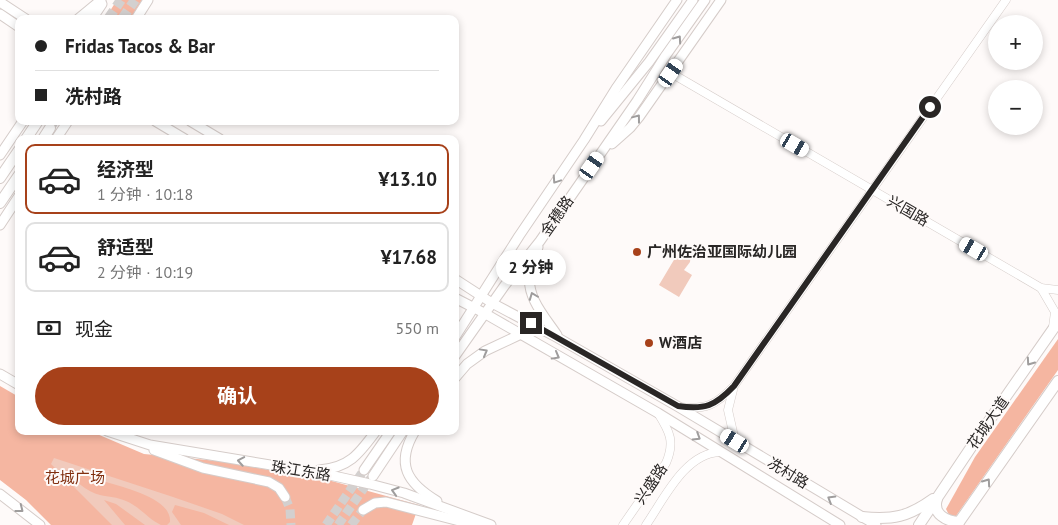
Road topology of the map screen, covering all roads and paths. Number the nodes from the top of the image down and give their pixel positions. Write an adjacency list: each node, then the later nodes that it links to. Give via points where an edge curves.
1 (103, 0): 11 (main road); 12 (main road)
2 (148, 0): 13 (main road)
3 (677, 0): 23 (main road)
4 (693, 0): 23 (main road, via 638,77)
5 (705, 0): 24 (main road, one-way to 5)
6 (721, 0): 15 (main road)
7 (1006, 0): 29 (street)
8 (0, 2): 10 (main road)
9 (0, 14): 14 (main road)
10 (20, 15)
11 (83, 15)
12 (94, 15)
13 (139, 15)
14 (15, 24)
15 (671, 73): 24 (main road, one-way to 15, via 630,128); 29 (street, 兴国路)
16 (20, 125): 25 (main road)
17 (162, 125): 21 (main road)
18 (197, 125): 22 (main road)
19 (50, 128): 20 (main road)
20 (46, 135)
21 (178, 135)
22 (213, 135)
23 (584, 140): 37 (main road, 金穗路, one-way to 37)
24 (602, 152): 33 (main road, 金穗路)
25 (0, 155)
26 (15, 156): 27 (main road)
27 (0, 178)
28 (15, 181): 31 (main road)
29 (872, 190): 35 (street, 兴国路); 52 (street)
30 (15, 202): 32 (main road)
31 (0, 203)
32 (0, 225)
33 (540, 241): 39 (main road, 金穗路); 46 (main road, one-way to 33, via 534,301 530,287 530,274)
34 (459, 282): 37 (main road)
35 (1041, 288): 36 (street); 43 (street, via 1055,312)
36 (1058, 290)
37 (481, 295): 39 (main road, 冼村路); 40 (main road, 金穗路)
38 (459, 300): 40 (main road)
39 (492, 302): 41 (main road, 金穗路); 46 (main road, 冼村路)
40 (472, 308): 41 (main road, 冼村路); 42 (main road); 44 (main road)
41 (484, 313): 45 (main road, 冼村路); 47 (main road, 金穗路)
42 (459, 322)
43 (1056, 325): 67 (main road, 花城大道, one-way to 67)
44 (459, 330)
45 (519, 334): 48 (main road, one-way to 45, via 484,351); 54 (main road, 冼村路, one-way to 54)
46 (558, 338): 53 (main road, 冼村路)
47 (459, 350)
48 (459, 373)
49 (1, 375): 51 (main road)
50 (1058, 381): 72 (main road, one-way to 50)
51 (15, 383)
52 (734, 386): 53 (street, via 708,407); 61 (street, via 728,410)
53 (678, 406): 61 (main road, 冼村路)
54 (658, 413): 62 (main road, 冼村路, one-way to 62); 76 (street, 兴盛路, via 668,432 671,452)
55 (115, 435): 68 (main road, via 203,468 269,482)
56 (117, 435): 64 (main road, 珠江东路, one-way to 56, via 150,445)
57 (373, 435): 64 (main road, via 348,462 332,469)
58 (388, 435): 63 (main road)
59 (400, 435): 65 (main road)
60 (413, 435): 70 (main road, via 405,459 411,481)
61 (735, 441): 71 (main road, 冼村路, one-way to 61)
62 (720, 452): 77 (street, 兴盛路, via 710,452 686,467); 78 (main road, 冼村路)
63 (364, 470)
64 (307, 471): 70 (main road, 珠江东路, one-way to 64, via 388,488)
65 (373, 476)
66 (0, 494): 73 (main road, one-way to 73)
67 (938, 496): 71 (main road, via 904,515); 72 (main road, via 935,504 938,514); 80 (main road, 花城大道)
68 (285, 497)
69 (364, 510): 74 (main road, via 386,502)
70 (457, 512): 75 (main road, 珠江东路)
71 (861, 521): 79 (main road, 冼村路)
72 (958, 524)
73 (40, 525)
74 (475, 525)
75 (491, 525)
76 (623, 525)
77 (646, 525)
78 (840, 525)
79 (876, 525)
80 (920, 525)

